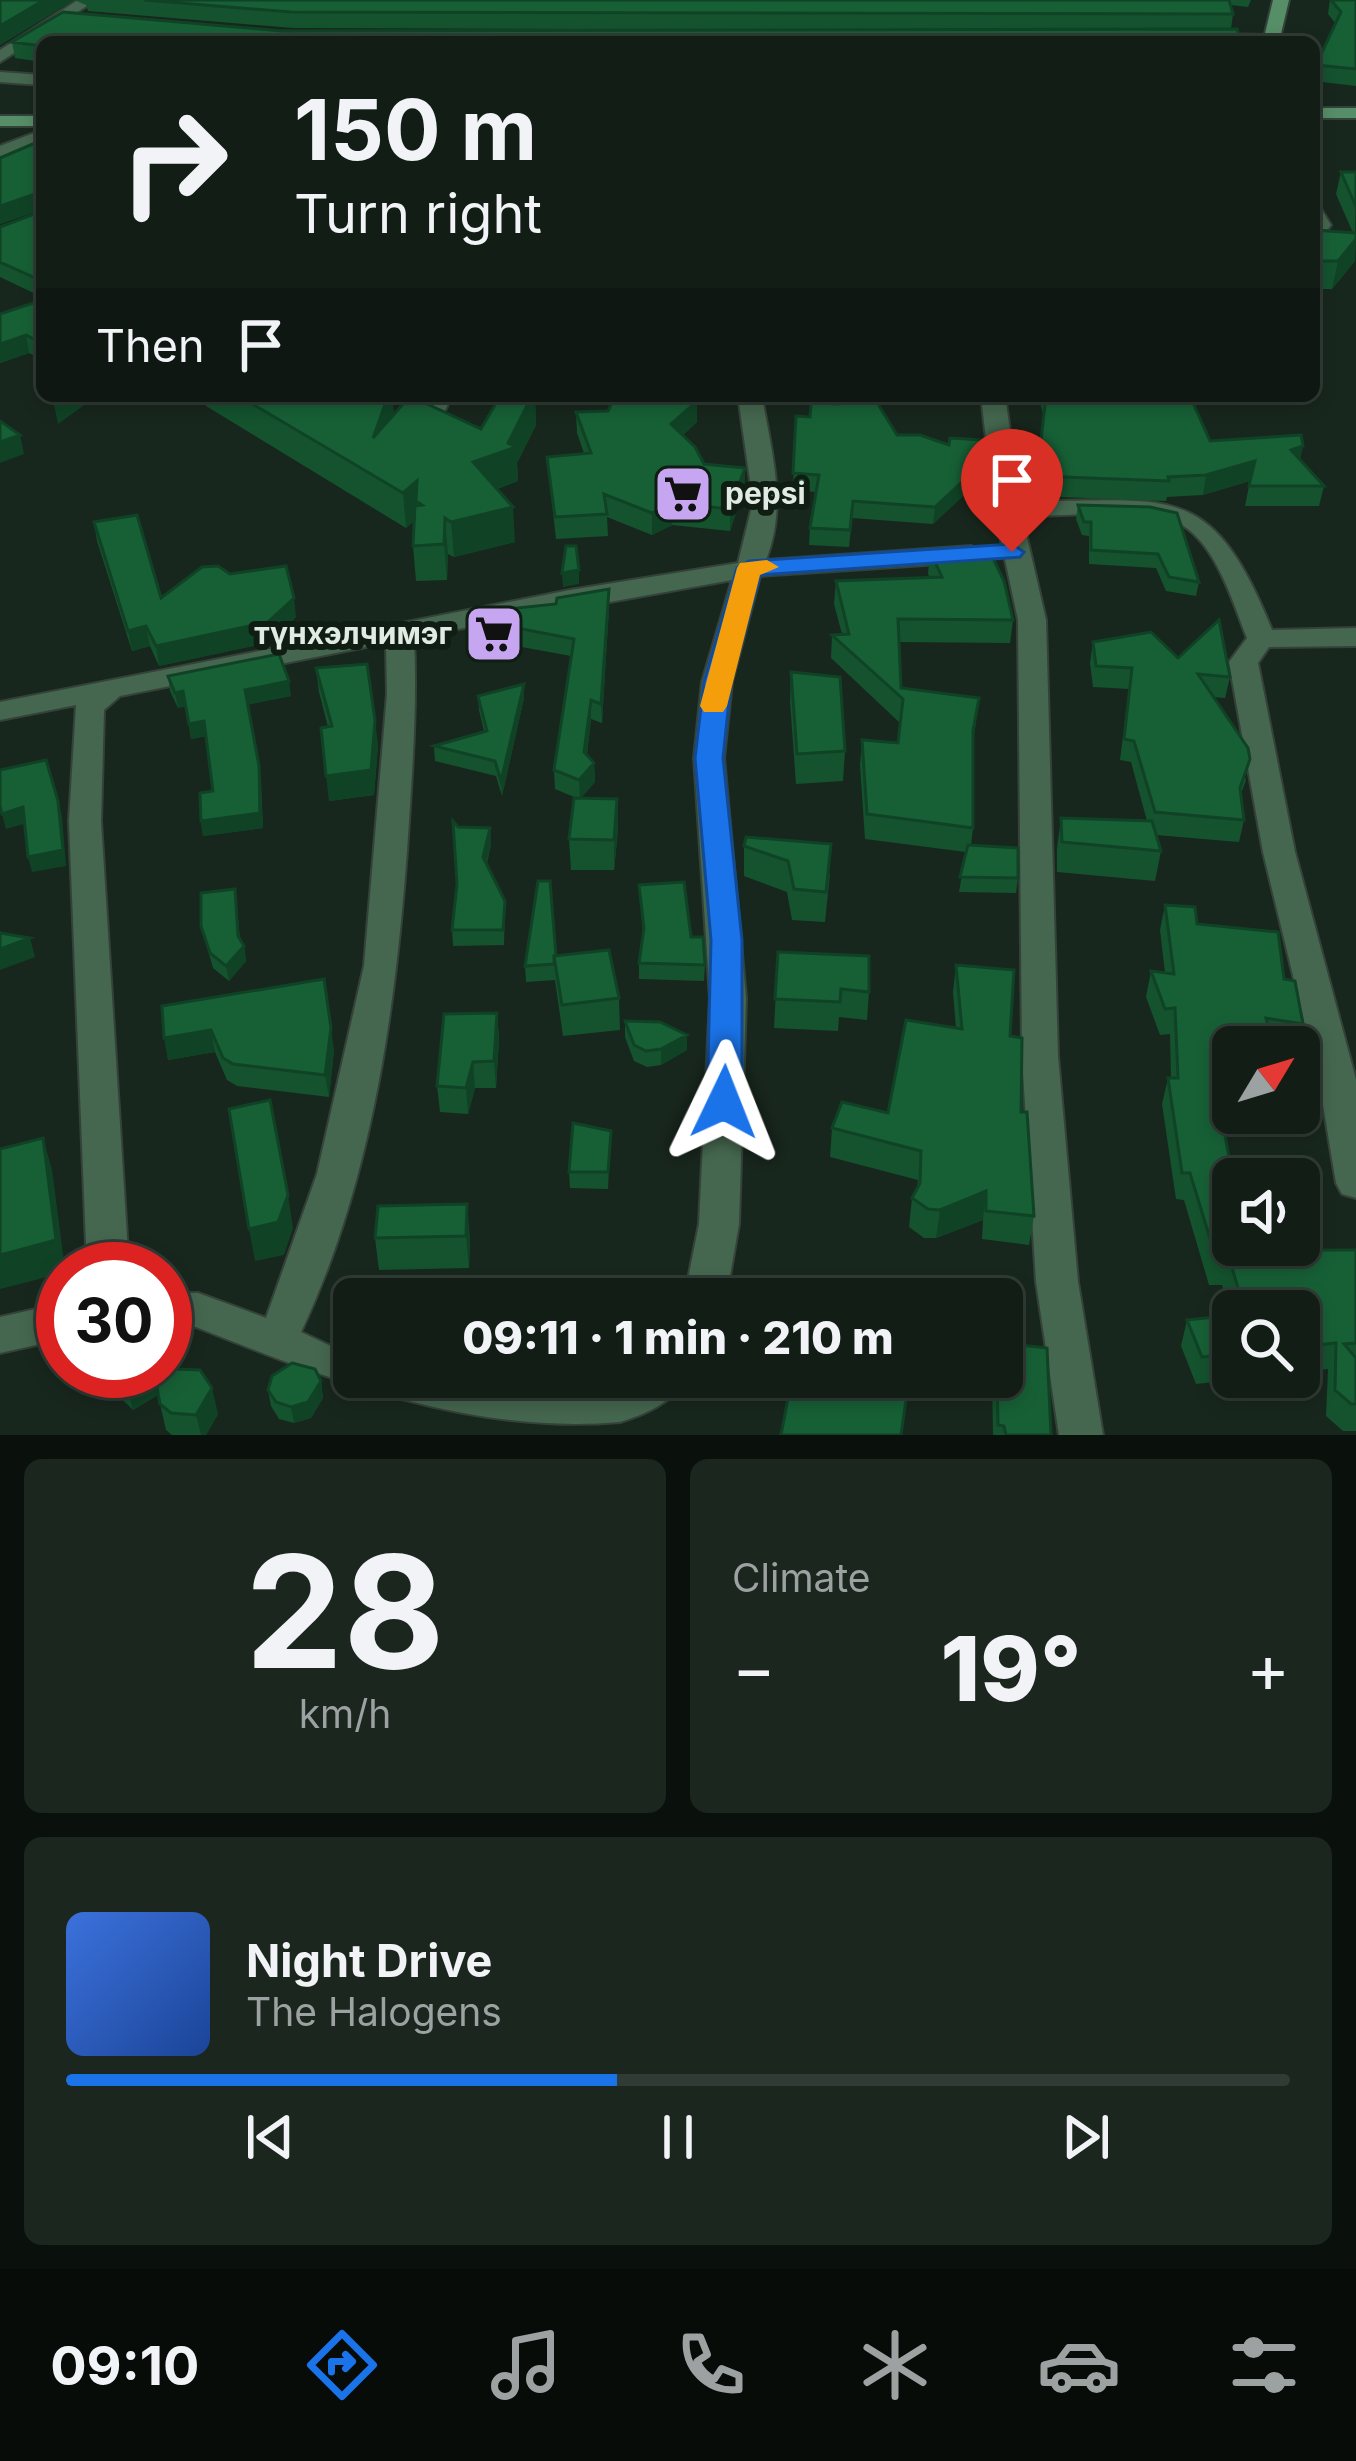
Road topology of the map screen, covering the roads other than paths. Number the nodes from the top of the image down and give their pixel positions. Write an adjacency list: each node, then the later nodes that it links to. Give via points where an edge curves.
1 (88, 0): 3 (street)
2 (1281, 0): 5 (street)
3 (64, 18): 4 (street); 6 (street)
4 (87, 20)
5 (1273, 36)
6 (0, 57)
7 (0, 76): 8 (street)
8 (36, 79)
9 (1320, 113): 10 (street)
10 (1356, 113)
11 (0, 121): 12 (street)
12 (36, 121)
13 (36, 137): 14 (street)
14 (0, 152)
15 (751, 402): 19 (street, via 768,497)
16 (994, 402): 17 (street)
17 (1006, 508): 18 (street); 22 (street, via 1161,512 1191,520 1223,557)
18 (1012, 552): 19 (street); 34 (street, via 1032,620 1040,1056 1057,1282)
19 (749, 568): 20 (street); 27 (street, via 717,682 709,758 728,998 719,1224)
20 (400, 631): 23 (street); 31 (street, via 382,966 337,1174)
21 (1356, 637): 22 (street)
22 (1261, 639): 25 (street, via 1243,662)
23 (112, 688): 24 (street); 26 (street, via 88,707 85,821)
24 (0, 711)
25 (1356, 1183)
26 (107, 1242)
27 (709, 1278)
28 (192, 1310): 31 (street)
29 (36, 1327): 30 (street)
30 (0, 1336)
31 (277, 1340): 33 (street, via 386,1390)
32 (635, 1398): 33 (street)
33 (555, 1427)
34 (1082, 1435)

